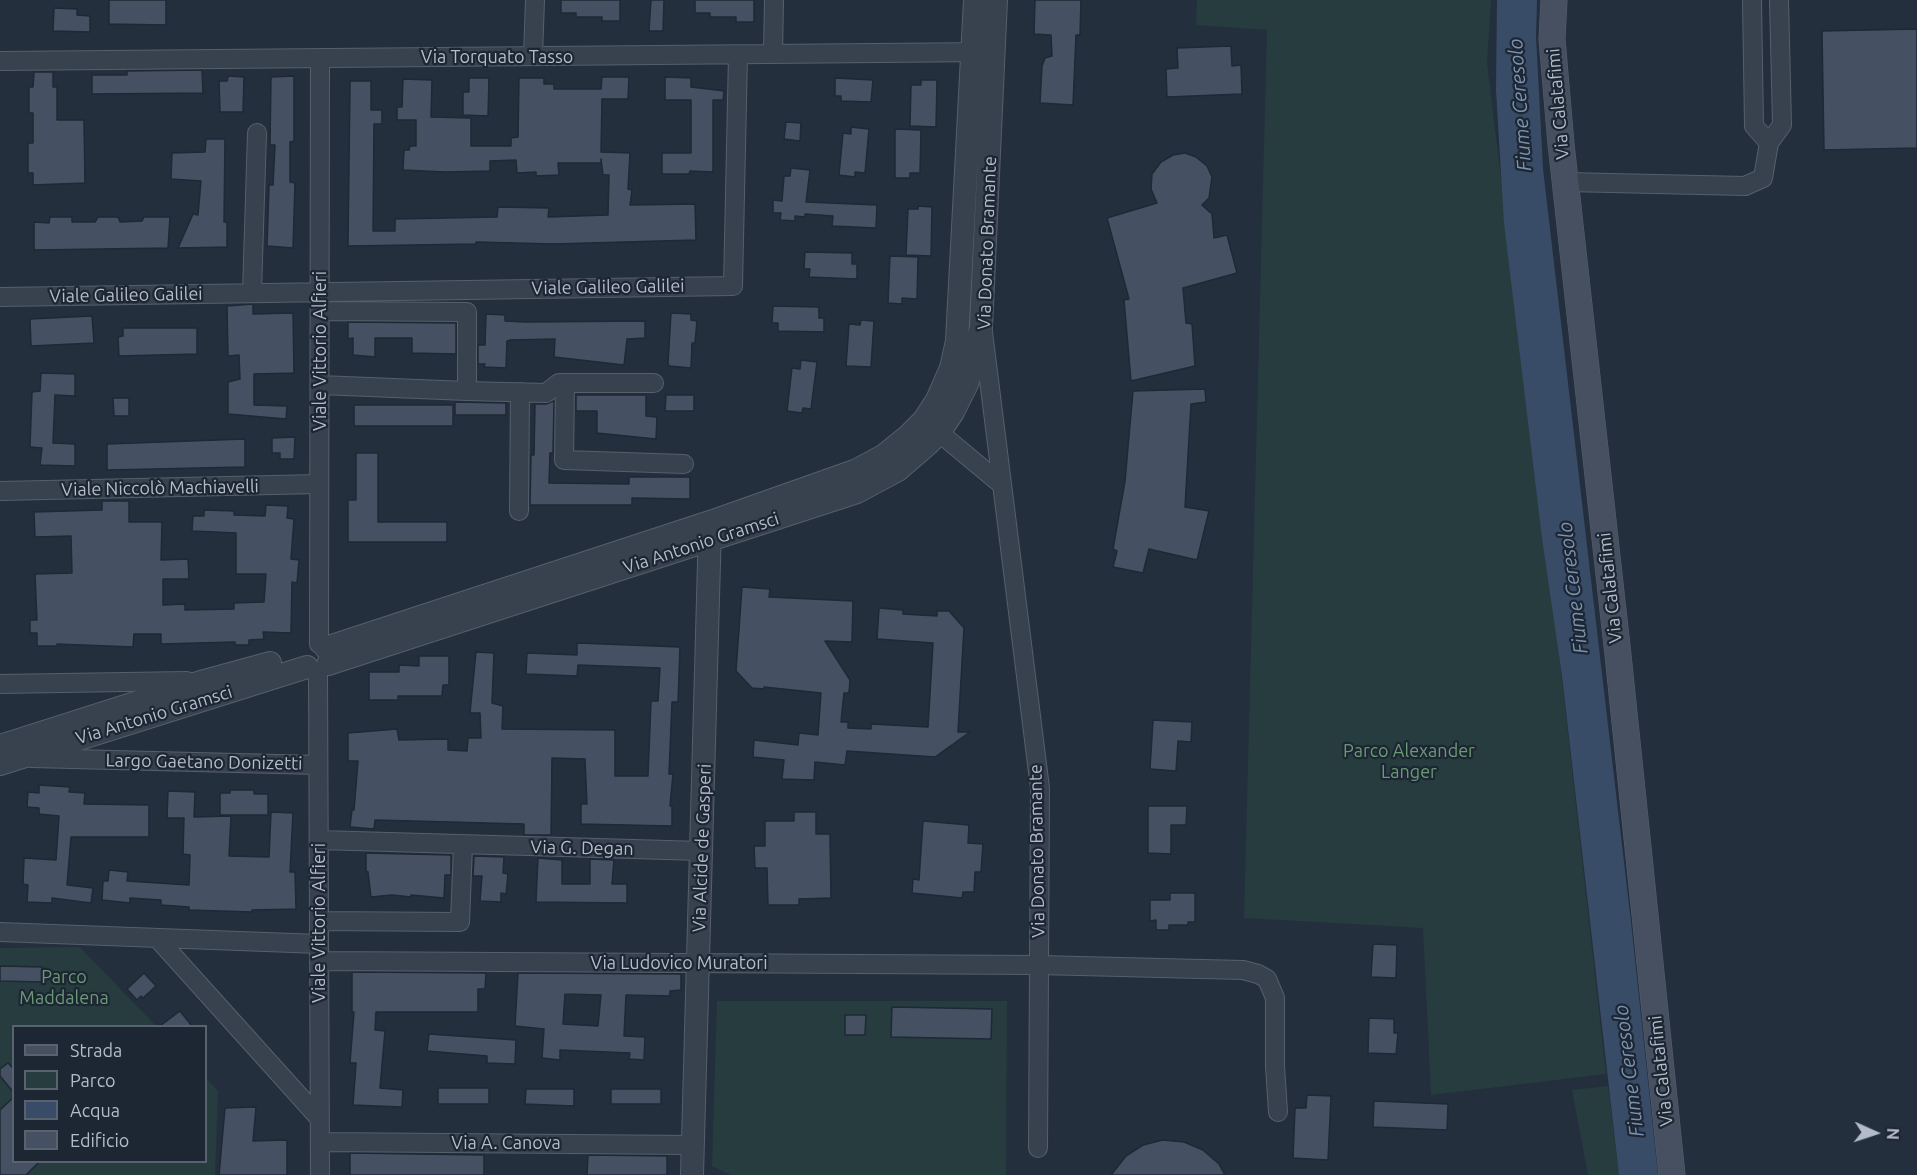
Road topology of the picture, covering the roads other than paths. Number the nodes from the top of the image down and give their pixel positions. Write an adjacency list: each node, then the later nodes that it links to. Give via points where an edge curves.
1 (535, 0): 11 (street)
2 (774, 0): 9 (street)
3 (975, 0): 8 (street, Via Donato Bramante)
4 (996, 0): 8 (street, Via Donato Bramante)
5 (1554, 0): 16 (main road, Via Calatafimi, via 1552,39)
6 (1752, 0): 15 (street, via 1754,126)
7 (1779, 0): 15 (street, via 1782,126)
8 (983, 52): 9 (street, Via Torquato Tasso); 21 (street, Via Donato Bramante); 22 (street, Via Donato Bramante)
9 (772, 54): 10 (street, Via Torquato Tasso)
10 (738, 55): 11 (street, Via Torquato Tasso); 17 (street, Viale Galileo Galilei, via 733,286)
11 (532, 56): 12 (street, Via Torquato Tasso)
12 (320, 58): 13 (street, Via Torquato Tasso); 17 (street, Viale Vittorio Alfieri)
13 (0, 61)
14 (257, 133): 18 (street)
15 (1769, 143): 16 (street, via 1763,178 1745,186)
16 (1566, 182): 56 (main road, Via Calatafimi)
17 (320, 291): 18 (street, Viale Galileo Galilei); 20 (street, Viale Vittorio Alfieri)
18 (252, 292): 19 (street, Viale Galileo Galilei)
19 (0, 297)
20 (320, 311): 25 (street, Viale Vittorio Alfieri); 26 (street, via 467,312)
21 (981, 315): 28 (street, Via Antonio Gramsci, via 978,346 967,384 953,412); 31 (street, Via Donato Bramante)
22 (959, 324): 28 (street, Via Antonio Gramsci, via 953,360)
23 (566, 382): 24 (street); 27 (street, via 546,393); 29 (street, via 564,460)
24 (654, 383)
25 (320, 385): 26 (street); 30 (street, Viale Vittorio Alfieri)
26 (467, 391): 27 (street)
27 (520, 392): 33 (street)
28 (931, 426): 31 (street); 34 (street, Via Antonio Gramsci, via 898,470 870,486)
29 (684, 464)
30 (320, 484): 32 (street, Viale Niccolò Machiavelli); 35 (street, Viale Vittorio Alfieri)
31 (1001, 484): 48 (street, Via Donato Bramante, via 1040,788)
32 (0, 491)
33 (519, 511)
34 (710, 531): 35 (street, Via Antonio Gramsci); 42 (street, Via Alcide de Gasperi)
35 (317, 658): 36 (street, Via Antonio Gramsci); 38 (street, Via Antonio Gramsci); 39 (street, Viale Vittorio Alfieri)
36 (204, 681): 37 (street); 38 (street, Via Antonio Gramsci)
37 (0, 684)
38 (6, 756): 39 (street, Largo Gaetano Donizetti)
39 (318, 765): 40 (street, Viale Vittorio Alfieri)
40 (319, 840): 41 (street, Via G. Degan); 43 (street, Viale Vittorio Alfieri)
41 (463, 845): 42 (street, Via G. Degan); 43 (street, via 460,922)
42 (702, 851): 47 (street, Via Alcide de Gasperi)
43 (319, 921): 46 (street, Viale Vittorio Alfieri)
44 (0, 932): 45 (street, Via Ludovico Muratori)
45 (158, 939): 46 (street, Via Ludovico Muratori); 50 (street)
46 (319, 952): 47 (street, Via Ludovico Muratori); 50 (street, Viale Vittorio Alfieri)
47 (698, 964): 48 (street, Via Ludovico Muratori); 52 (street, Via Alcide de Gasperi)
48 (1039, 965): 49 (street, Via Ludovico Muratori, via 1243,970 1267,979 1275,998); 53 (street, Via Donato Bramante)
49 (1278, 1112)
50 (320, 1119): 51 (street, Viale Vittorio Alfieri)
51 (320, 1142): 52 (street, Via A. Canova); 54 (street, Viale Vittorio Alfieri)
52 (693, 1144): 55 (street, Via Alcide de Gasperi)
53 (1038, 1148)
54 (320, 1175)
55 (692, 1175)
56 (1672, 1175)

